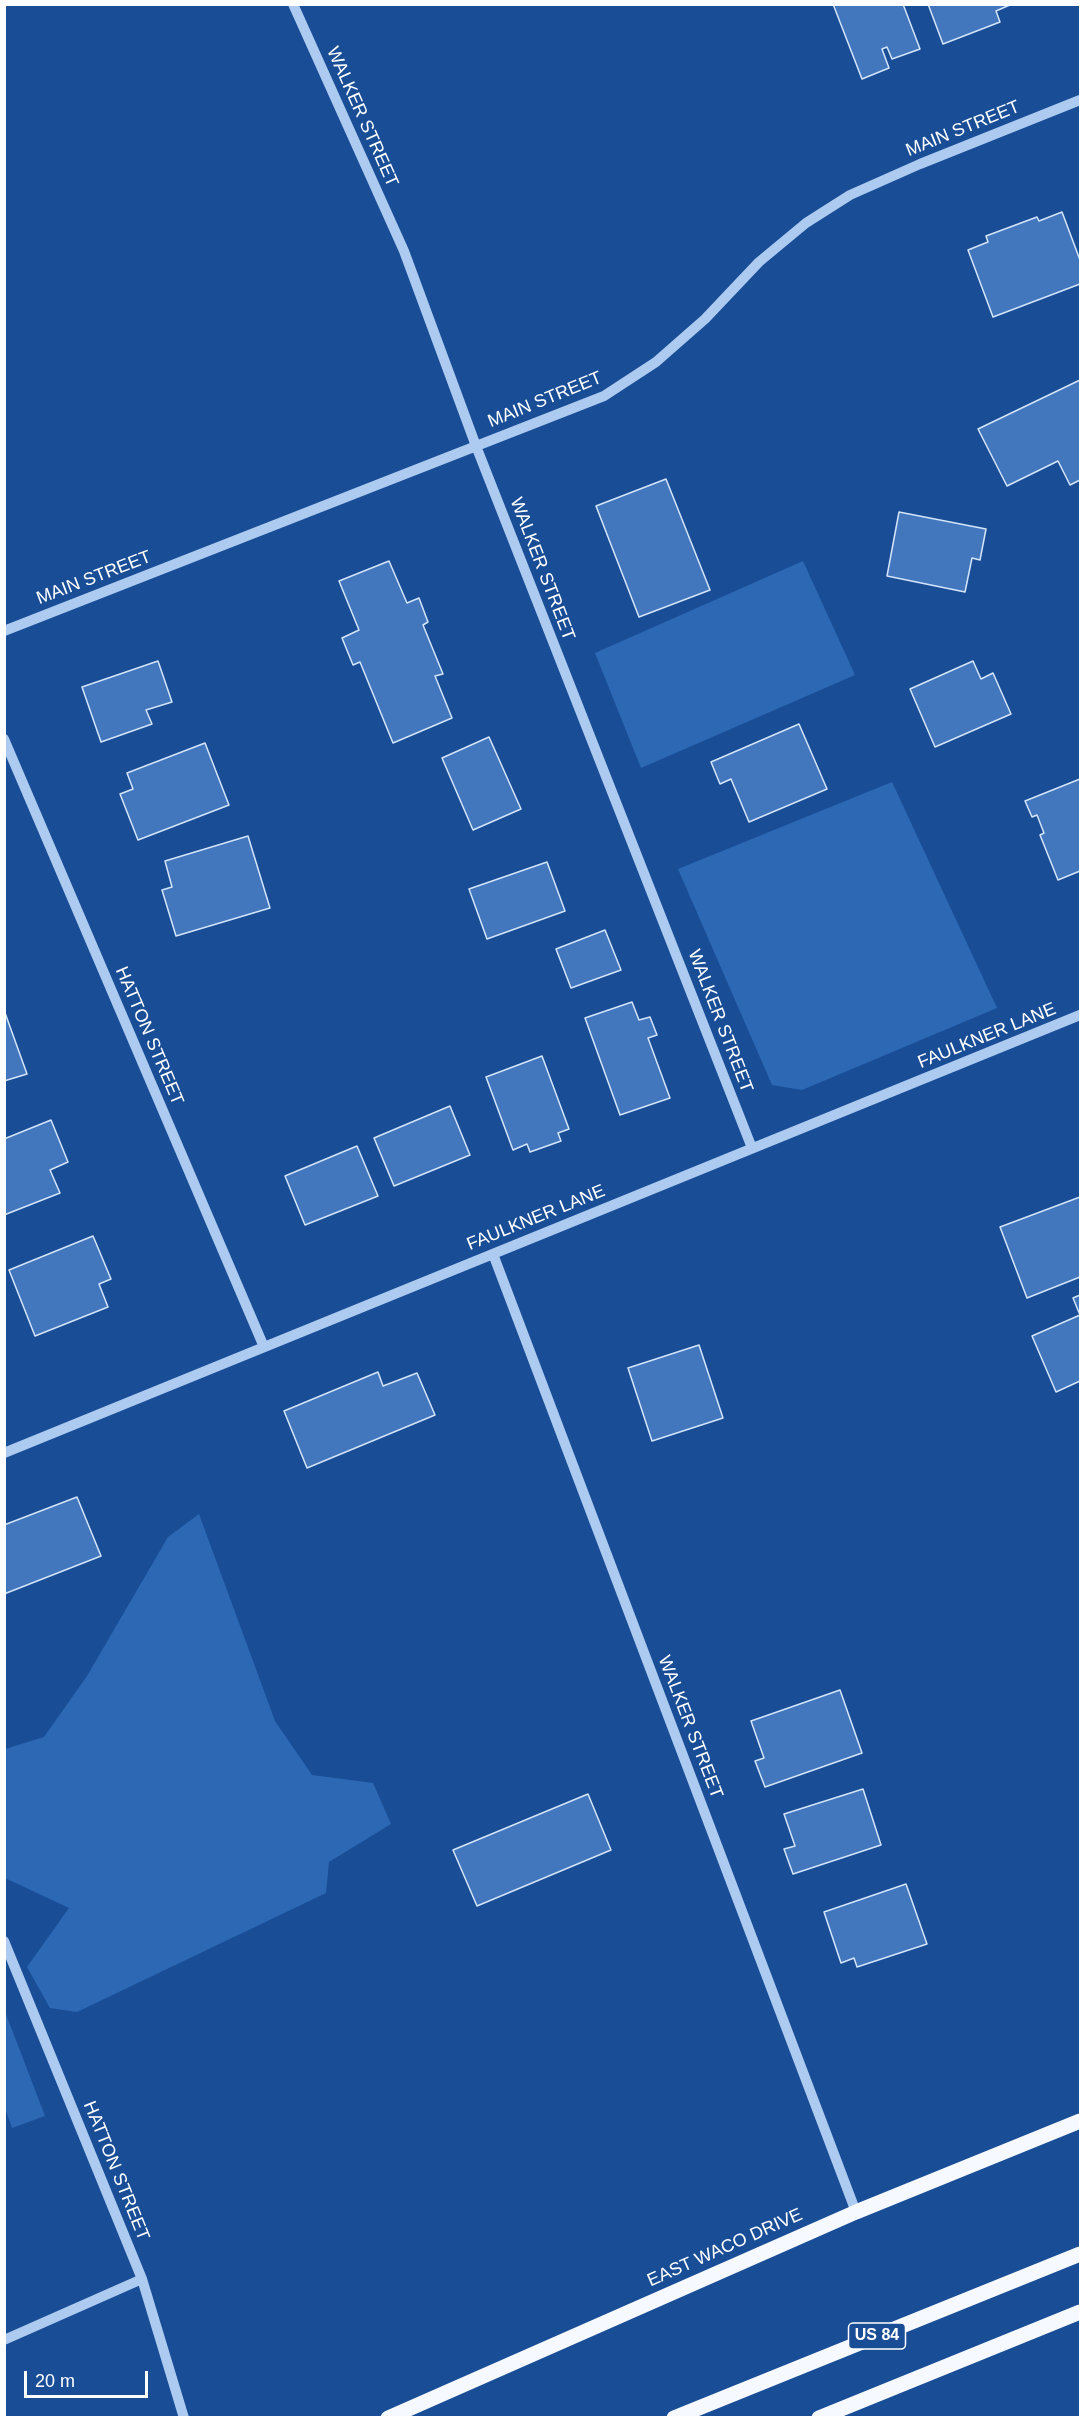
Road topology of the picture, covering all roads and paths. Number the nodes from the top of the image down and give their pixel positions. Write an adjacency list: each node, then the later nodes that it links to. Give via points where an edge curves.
1 (293, 4): 3 (street, WALKER STREET, via 404,250)
2 (1080, 100): 3 (street, MAIN STREET, via 850,195 806,223 759,262 705,320 656,362 604,396)
3 (476, 446): 4 (street, MAIN STREET); 7 (street, WALKER STREET)
4 (4, 631)
5 (4, 739): 9 (street, HATTON STREET)
6 (1080, 1015): 7 (street, FAULKNER LANE)
7 (752, 1148): 8 (street, FAULKNER LANE)
8 (493, 1254): 9 (street, FAULKNER LANE); 13 (street, WALKER STREET)
9 (264, 1347): 10 (street, FAULKNER LANE)
10 (4, 1453)
11 (4, 1941): 15 (street, HATTON STREET)
12 (1080, 2121): 13 (main road, EAST WACO DRIVE)
13 (856, 2212): 19 (main road, EAST WACO DRIVE)
14 (1080, 2254): 20 (main road, US 84)
15 (142, 2278): 17 (street); 18 (street, HATTON STREET)
16 (1080, 2312): 21 (main road)
17 (4, 2340)
18 (184, 2418)
19 (388, 2418)
20 (674, 2418)
21 (819, 2418)

